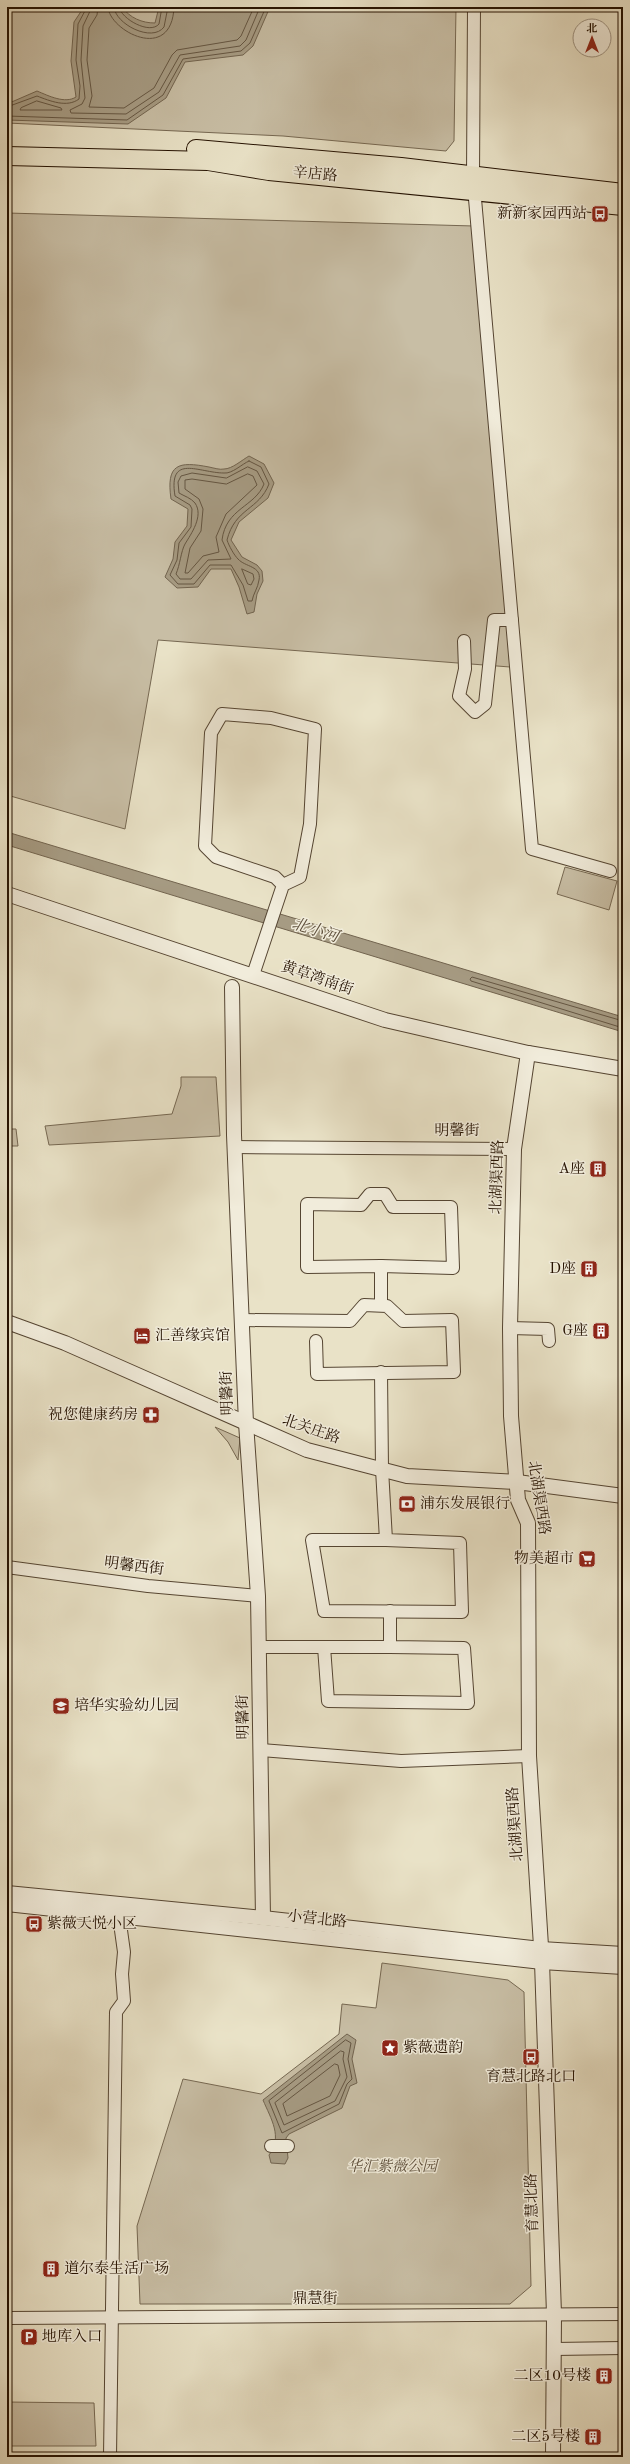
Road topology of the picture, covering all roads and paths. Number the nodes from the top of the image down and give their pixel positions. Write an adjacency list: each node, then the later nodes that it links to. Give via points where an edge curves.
1 (474, 7): 4 (street)
2 (7, 144): 4 (main road, 辛店路, via 208,149 401,167)
3 (7, 156): 4 (main road, 辛店路, via 208,161 269,171)
4 (474, 183): 5 (main road, 辛店路); 6 (main road, 辛店路); 7 (street)
5 (623, 193)
6 (623, 206)
7 (512, 620): 8 (street, via 494,620 485,704 475,712 458,696 465,669); 9 (street, via 532,849)
8 (464, 641)
9 (610, 870)
10 (283, 885): 10 (street, via 275,877 216,857 205,846 211,733 222,714 271,718 315,729 310,824 300,877); 12 (street)
11 (7, 894): 12 (street, 黄草湾南街)
12 (252, 975): 14 (street, 黄草湾南街, via 385,1020)
13 (232, 987): 16 (street)
14 (528, 1053): 15 (street, 黄草湾南街); 17 (street, 北湖渠西路)
15 (623, 1069)
16 (235, 1147): 17 (street, 明馨街); 20 (street, 明馨街)
17 (514, 1149): 22 (street, 北湖渠西路)
18 (381, 1266): 18 (street, via 453,1268 451,1207 393,1207 385,1194 370,1194 361,1205 307,1204 307,1267); 19 (street)
19 (380, 1305): 20 (street, via 364,1305 350,1321); 25 (street, via 387,1306 403,1321 452,1320 454,1372)
20 (242, 1320): 26 (street, 明馨街)
21 (7, 1322): 26 (street, 北关庄路, via 65,1343)
22 (510, 1328): 24 (street, via 548,1329); 28 (street, 北湖渠西路, via 511,1416)
23 (316, 1341): 25 (street, via 317,1374)
24 (549, 1341)
25 (381, 1372): 27 (street)
26 (246, 1423): 27 (street, 北关庄路, via 307,1450); 32 (street, 明馨街)
27 (382, 1469): 28 (street, 北关庄路, via 407,1476); 30 (street)
28 (517, 1482): 29 (street, 北关庄路); 38 (street, 北湖渠西路, via 518,1500 528,1524)
29 (623, 1496)
30 (386, 1540): 33 (street, via 312,1540 324,1611); 33 (street, via 460,1543 462,1612)
31 (7, 1567): 32 (street, 明馨西街, via 148,1586)
32 (258, 1596): 34 (street, 明馨街)
33 (390, 1612): 36 (street)
34 (259, 1647): 35 (street); 37 (street, 明馨街)
35 (324, 1647): 36 (street); 36 (street, via 328,1701 468,1703 464,1648)
36 (390, 1647)
37 (261, 1750): 38 (street, via 401,1761); 42 (street, 明馨街)
38 (529, 1756): 44 (street, 北湖渠西路)
39 (7, 1893): 42 (street, 小营北路)
40 (7, 1904): 41 (street, 小营北路)
41 (119, 1916): 44 (street, 小营北路); 50 (street, via 124,1952 124,2001 116,2012)
42 (263, 1918): 44 (street, 小营北路)
43 (623, 1954): 44 (street, 小营北路)
44 (542, 1955): 45 (street, 小营北路); 48 (street, 育慧北路)
45 (623, 1967)
46 (271, 2146): 47 (street)
47 (288, 2146)
48 (554, 2314): 49 (street, 鼎慧街); 50 (street, 鼎慧街); 53 (street, 育慧北路)
49 (623, 2314)
50 (112, 2317): 51 (street, 鼎慧街); 54 (street)
51 (7, 2318)
52 (623, 2348): 53 (street)
53 (554, 2349): 55 (street, 育慧北路)
54 (110, 2457)
55 (553, 2457)

